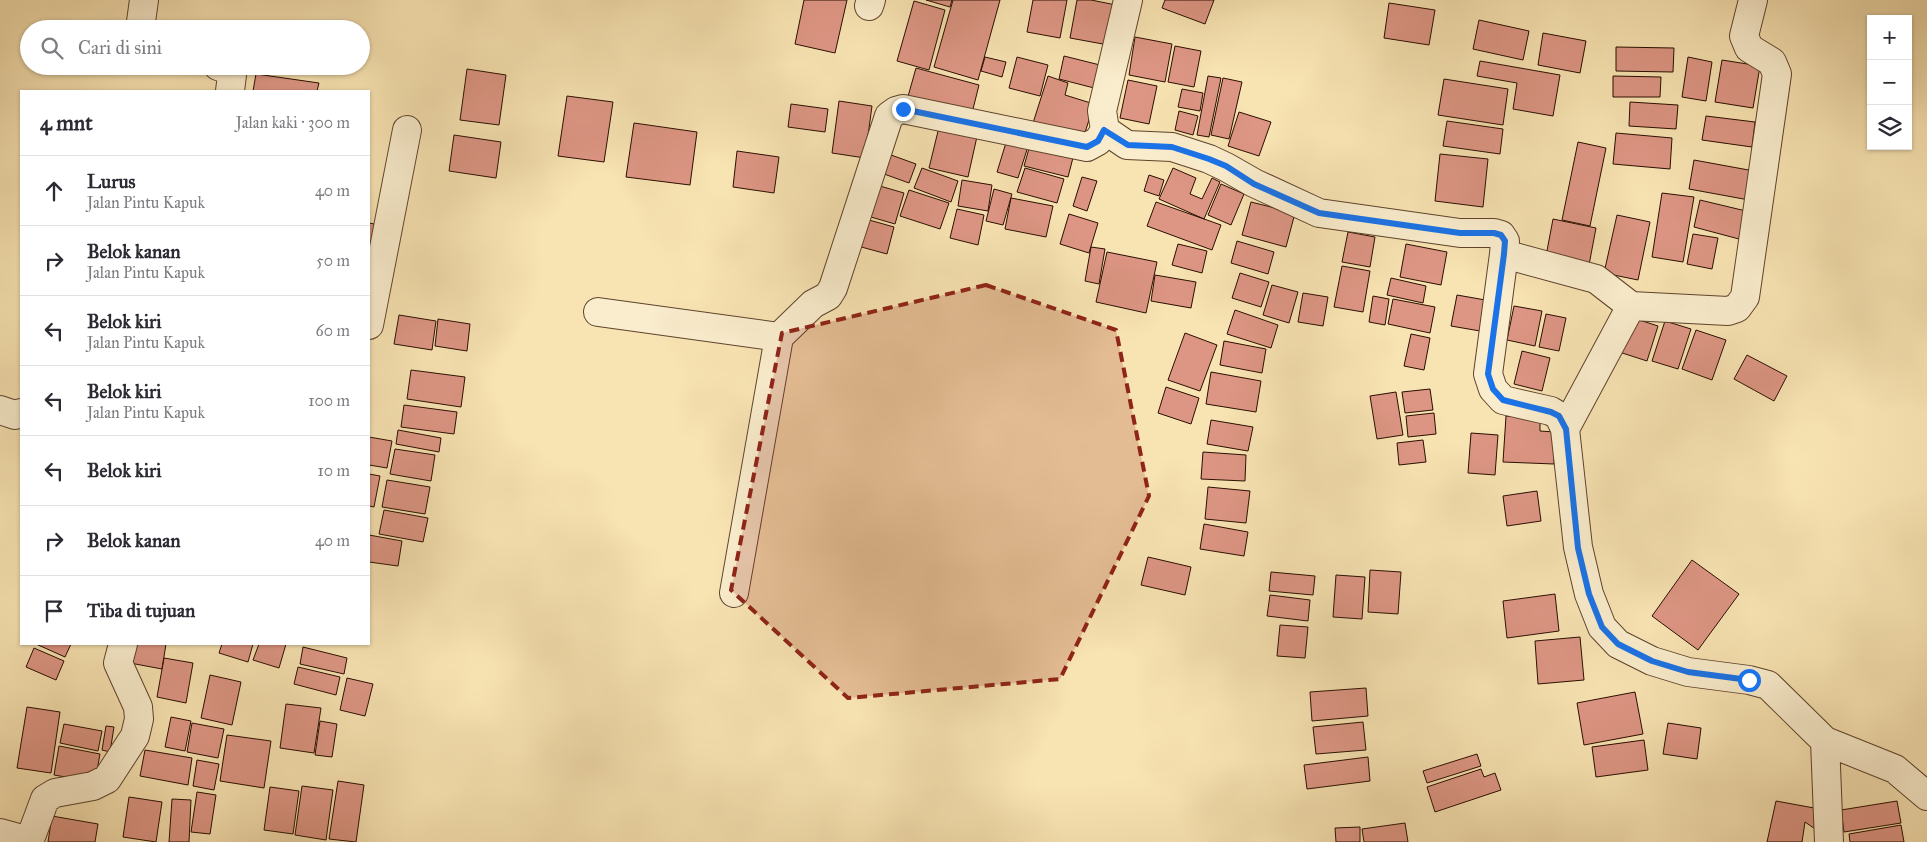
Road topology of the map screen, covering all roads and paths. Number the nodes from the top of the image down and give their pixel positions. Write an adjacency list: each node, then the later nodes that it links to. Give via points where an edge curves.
1 (144, 0): 4 (street)
2 (1128, 0): 8 (street, via 1102,111)
3 (1752, 0): 10 (street, via 1744,36 1749,48 1772,62 1777,74 1745,297 1737,308 1728,311)
4 (141, 20)
5 (232, 75): 6 (street)
6 (230, 90)
7 (407, 130): 12 (street)
8 (1104, 130): 9 (street, via 1128,145 1172,147 1209,159 1254,184 1319,213 1460,233 1501,235 1505,241); 13 (street, via 1098,141 1087,147 903,109 896,111 889,116 833,288 828,296 813,304)
9 (1504, 254): 10 (street, via 1596,279); 16 (street, via 1488,374 1493,389 1503,400 1559,416)
10 (1631, 306): 16 (street)
11 (598, 312): 13 (street)
12 (370, 320)
13 (779, 336): 17 (street)
14 (0, 410): 15 (street)
15 (20, 413)
16 (1566, 429): 19 (street, via 1578,548 1589,594 1602,627 1618,644 1652,661 1688,672 1749,680 1768,686)
17 (734, 593)
18 (123, 645): 22 (street, via 118,663 138,707 135,736 107,779 93,786 45,798)
19 (1825, 740): 20 (street, via 1895,769); 23 (street)
20 (1927, 796)
21 (0, 833): 22 (street)
22 (29, 841)
23 (1829, 842)

